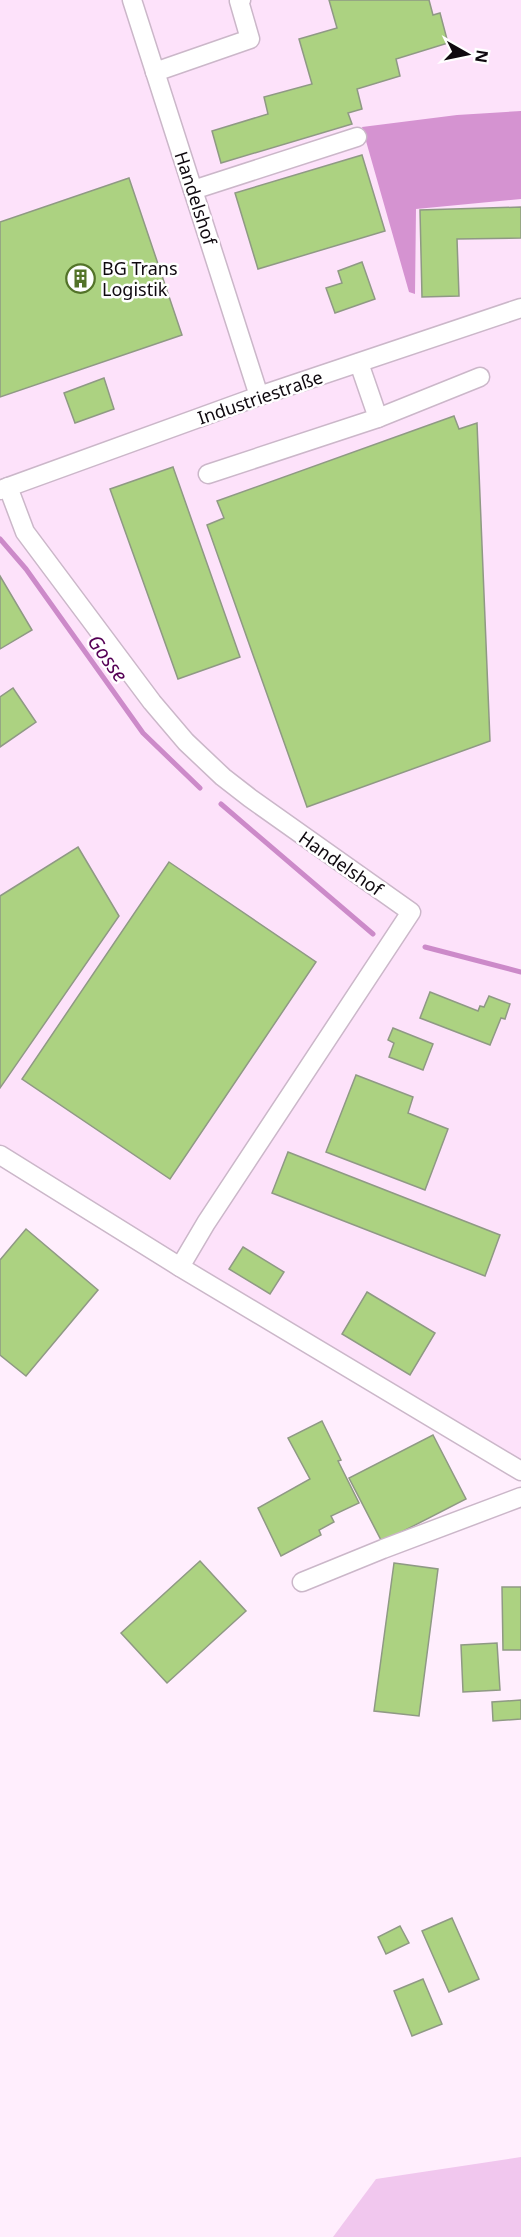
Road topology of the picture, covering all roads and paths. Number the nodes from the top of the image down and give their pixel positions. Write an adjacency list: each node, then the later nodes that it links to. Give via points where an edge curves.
1 (132, 0): 3 (street, Handelshof)
2 (241, 0): 3 (street, via 238,1 250,39)
3 (155, 72): 5 (street, Handelshof)
4 (357, 137): 5 (street)
5 (193, 190): 9 (street, Handelshof)
6 (521, 308): 7 (street, Industriestraße)
7 (358, 363): 9 (street, Industriestraße); 10 (street)
8 (480, 378): 10 (street)
9 (259, 396): 12 (street, Industriestraße)
10 (378, 418): 11 (street)
11 (208, 474)
12 (4, 489): 14 (street, Handelshof, via 25,532 186,742 250,798 411,912)
13 (0, 1155): 14 (street)
14 (180, 1267): 15 (street)
15 (521, 1472)
16 (521, 1497): 17 (street)
17 (302, 1582)

